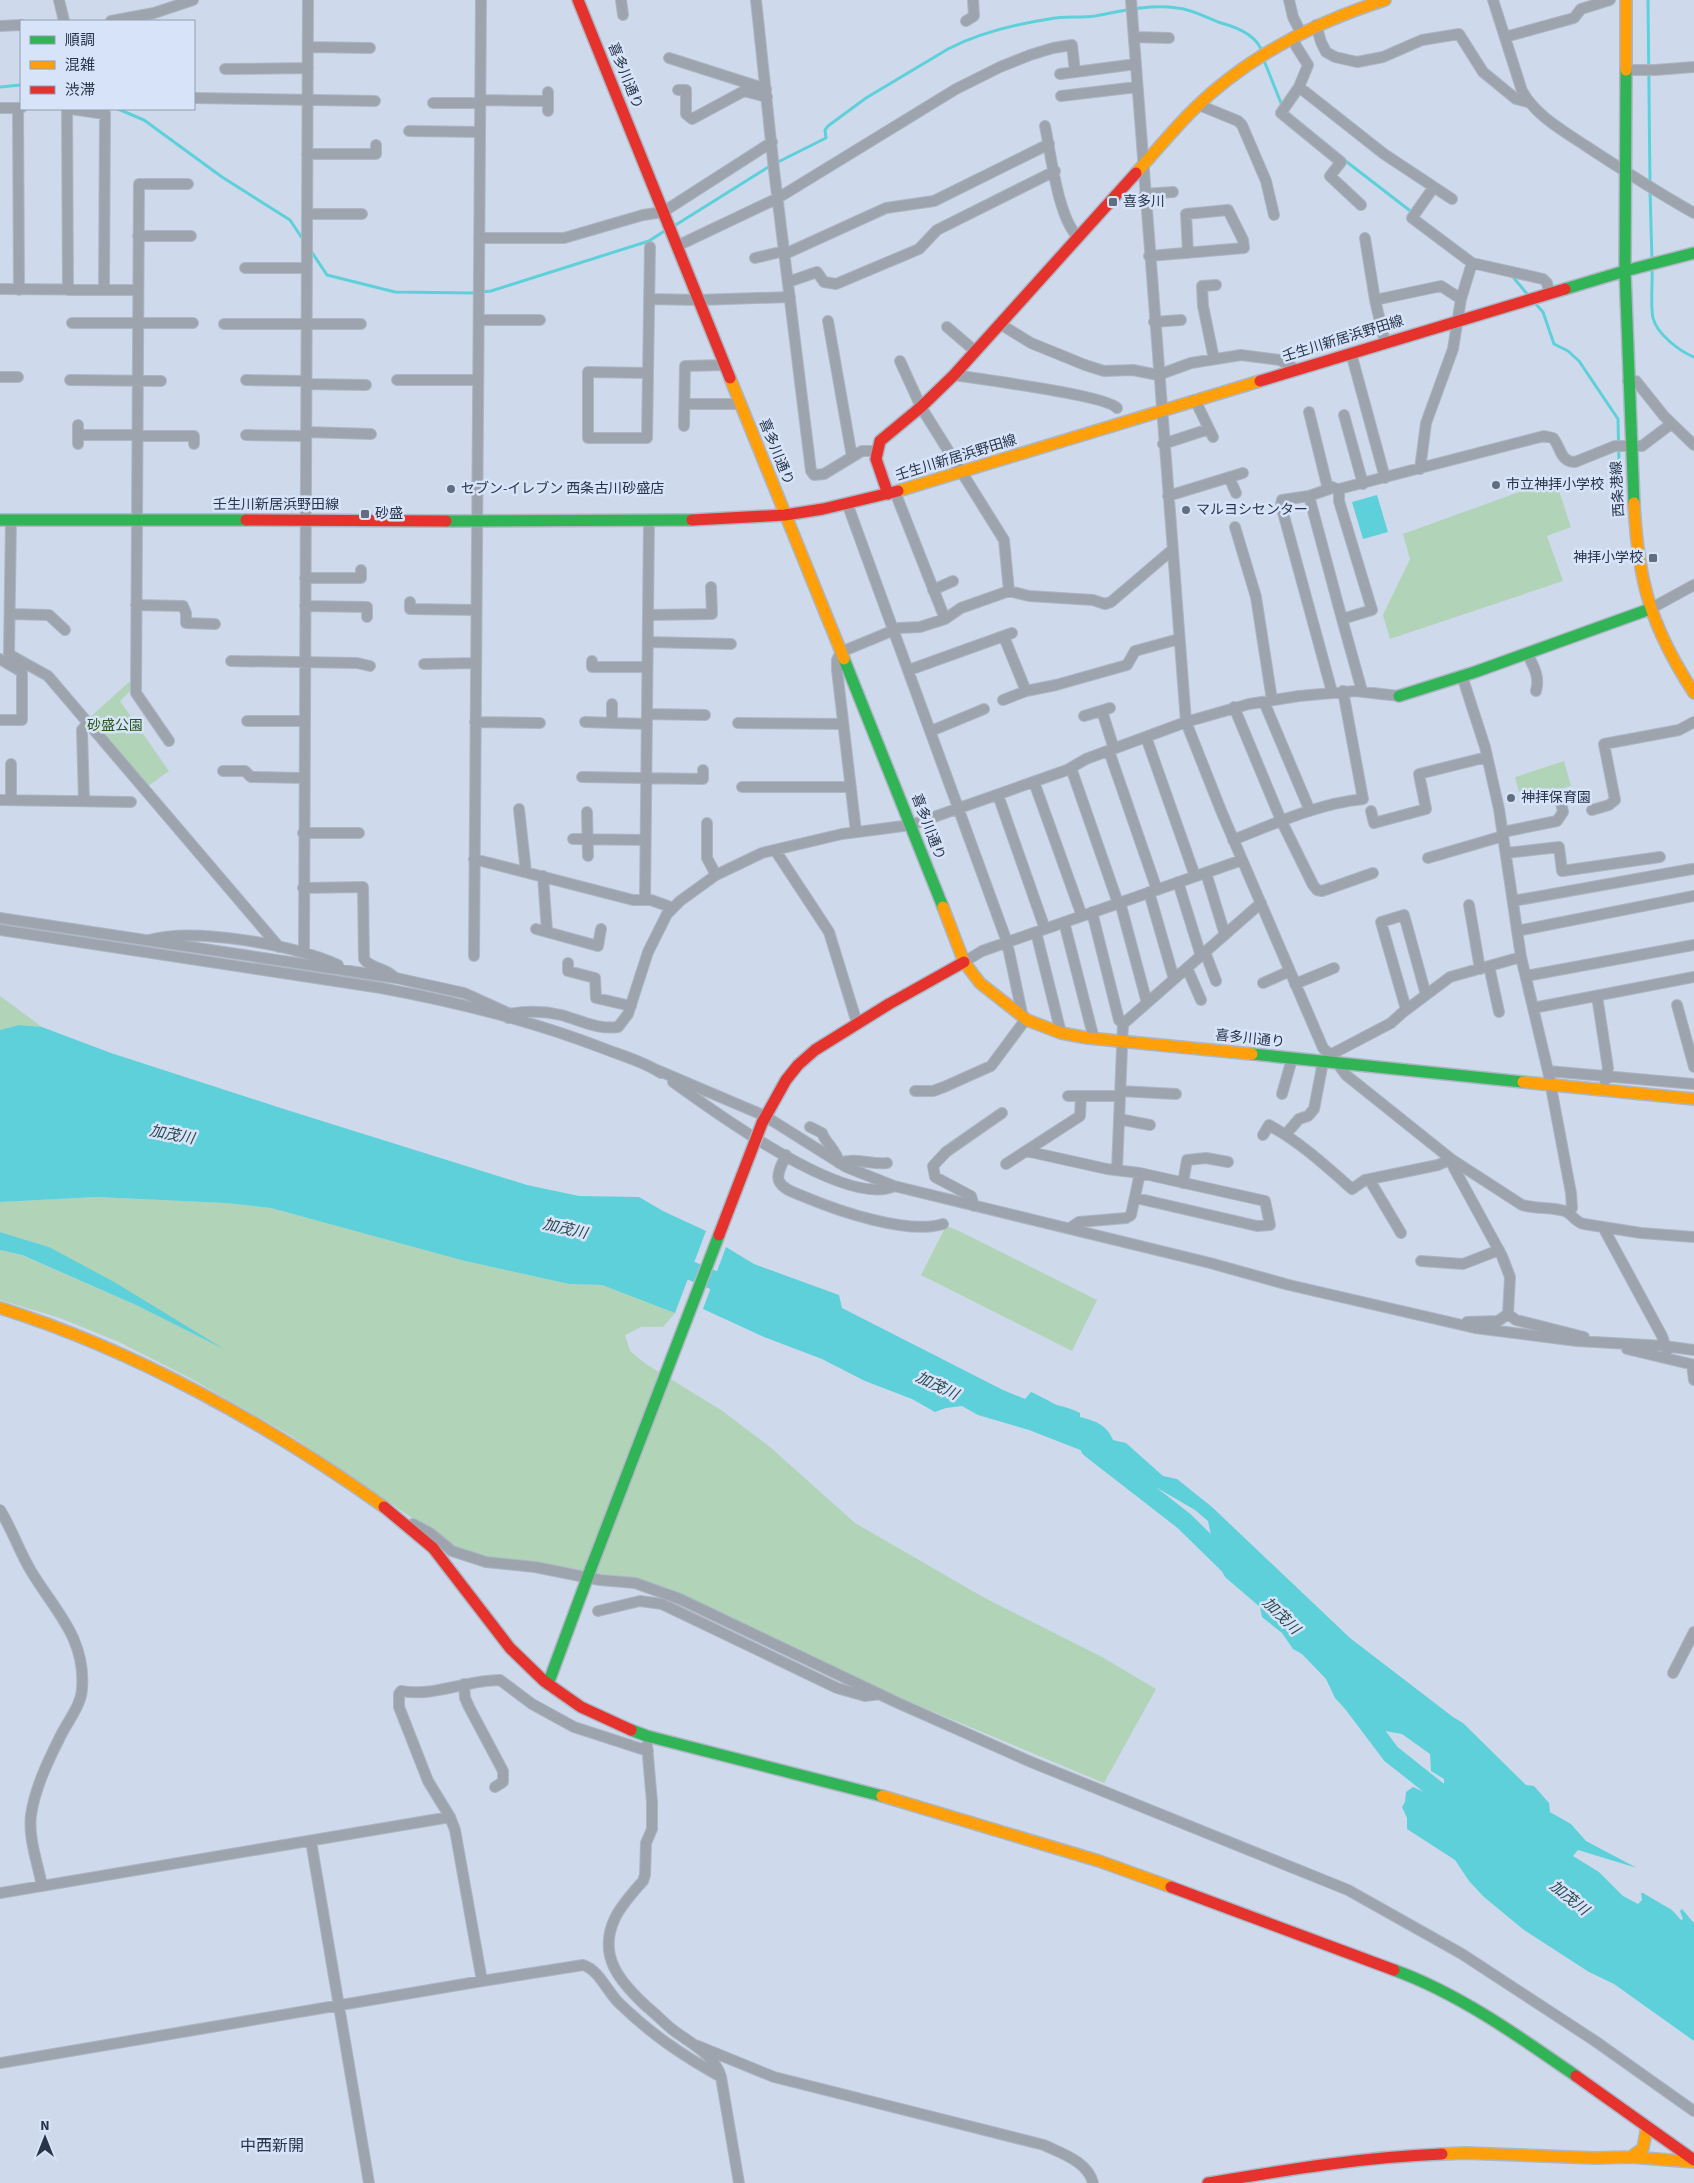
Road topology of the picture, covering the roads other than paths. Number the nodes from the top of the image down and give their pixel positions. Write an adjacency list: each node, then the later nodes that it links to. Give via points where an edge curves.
1 (59, 0): 17 (street)
2 (192, 0): 16 (street)
3 (308, 0): 27 (street)
4 (481, 0): 46 (street)
5 (578, 0): 71 (street, 喜多川通り)
6 (621, 0): 15 (street)
7 (756, 0): 40 (street)
8 (973, 0): 19 (street, via 974,16)
9 (1289, 0): 23 (street)
10 (1385, 0): 21 (street)
11 (1493, 0): 25 (street)
12 (1610, 0): 25 (street, via 1581,9 1574,18)
13 (1626, 0): 34 (street)
14 (1131, 6): 24 (street)
15 (623, 15)
16 (136, 19): 18 (street)
17 (64, 20)
18 (124, 20)
19 (966, 21)
20 (20, 25): 22 (street)
21 (1316, 25): 23 (street); 47 (street, via 1326,52 1335,58 1356,62 1383,57 1422,40 1459,34 1483,72 1516,99)
22 (0, 26)
23 (1297, 35): 38 (street, via 1296,46 1308,65); 49 (street, via 1243,68)
24 (1134, 37): 26 (street); 30 (street)
25 (1505, 37): 47 (street)
26 (1169, 38)
27 (308, 46): 28 (street); 32 (street)
28 (370, 48)
29 (670, 58): 40 (street)
30 (1136, 64): 35 (street); 37 (street)
31 (1694, 67): 34 (street)
32 (308, 68): 33 (street); 43 (street)
33 (225, 69)
34 (1626, 70): 63 (street)
35 (1075, 72): 36 (street); 68 (street, via 1072,45 1000,67 956,89)
36 (1060, 74)
37 (1137, 87): 41 (street); 61 (street)
38 (1299, 87): 65 (street); 70 (street, via 1281,113 1341,162 1330,176)
39 (678, 90): 40 (street, via 686,90 686,114 692,118 744,91)
40 (767, 93): 57 (street)
41 (1061, 96)
42 (195, 98): 43 (street)
43 (307, 100): 44 (street); 60 (street)
44 (375, 101)
45 (548, 101): 46 (street)
46 (480, 102): 48 (street); 56 (street)
47 (1528, 102): 63 (street, via 1545,118)
48 (433, 103)
49 (1199, 105): 61 (street); 75 (street, via 1242,125 1266,181)
50 (0, 108): 51 (street)
51 (20, 108): 95 (street)
52 (69, 110): 96 (street)
53 (76, 110): 97 (street, via 105,114)
54 (1045, 126): 59 (street)
55 (409, 131): 56 (street)
56 (480, 132): 78 (street)
57 (772, 142): 68 (street); 71 (street)
58 (376, 144): 60 (street, via 376,154)
59 (1049, 144): 62 (street); 83 (street, via 934,201 886,208)
60 (307, 154): 73 (street)
61 (1143, 165): 67 (street); 79 (street)
62 (1055, 171): 79 (street, via 1067,221); 92 (street, via 937,230 918,249 836,284 824,282 817,272)
63 (1625, 172): 72 (street); 91 (street)
64 (188, 184): 76 (street, via 139,184)
65 (1433, 188): 69 (street); 88 (street, via 1412,218)
66 (1173, 192): 67 (street)
67 (1145, 194): 86 (street)
68 (778, 198): 81 (street); 83 (street)
69 (1452, 199)
70 (1361, 205)
71 (663, 212): 78 (street, via 564,238); 81 (street, 喜多川通り)
72 (1694, 213)
73 (307, 214): 74 (street); 90 (street)
74 (362, 214)
75 (1274, 215)
76 (138, 236): 77 (street); 98 (street)
77 (191, 236)
78 (479, 238): 105 (street)
79 (1078, 238): 117 (street)
80 (1365, 238): 104 (street)
81 (677, 246): 103 (street, 喜多川通り)
82 (650, 247): 101 (street)
83 (785, 252): 87 (street); 92 (street)
84 (1188, 253): 84 (street, via 1244,248 1228,210 1186,214); 86 (street)
85 (1694, 254): 91 (street, 壬生川新居浜野田線)
86 (1150, 256): 111 (street)
87 (755, 258)
88 (1472, 264): 99 (street, via 1543,279); 102 (street)
89 (245, 268): 90 (street)
90 (306, 268): 115 (street)
91 (1625, 271): 99 (street, 壬生川新居浜野田線); 137 (street, 西条港線)
92 (788, 282): 100 (street)
93 (1216, 285): 122 (street, via 1202,286)
94 (0, 289): 95 (street)
95 (18, 290): 96 (street)
96 (68, 290): 97 (street)
97 (104, 290): 98 (street)
98 (138, 290): 113 (street)
99 (1550, 292): 109 (street, 壬生川新居浜野田線)
100 (790, 297): 103 (street); 160 (street, via 812,471 814,475 824,474)
101 (649, 299): 103 (street); 126 (street)
102 (1461, 299): 104 (street, via 1441,286); 109 (street)
103 (698, 300): 124 (street, 喜多川通り)
104 (1375, 300): 119 (street)
105 (478, 320): 106 (street); 135 (street)
106 (540, 320)
107 (828, 320): 160 (street)
108 (1181, 320): 111 (street)
109 (1458, 320): 119 (street, 壬生川新居浜野田線); 161 (street, via 1453,349 1426,423)
110 (193, 322): 113 (street)
111 (1154, 322): 128 (street)
112 (72, 323): 113 (street)
113 (138, 323): 132 (street)
114 (224, 324): 115 (street)
115 (306, 324): 116 (street); 138 (street)
116 (361, 324)
117 (1000, 324): 120 (street); 128 (street, via 1031,343 1085,365 1104,371 1133,370)
118 (947, 327): 120 (street)
119 (1385, 342): 121 (street, 壬生川新居浜野田線)
120 (975, 351): 127 (street)
121 (1350, 353): 125 (street, 壬生川新居浜野田線); 165 (street)
122 (1214, 359): 125 (street, via 1241,355 1261,357 1280,360); 128 (street)
123 (900, 361): 143 (street)
124 (724, 365): 141 (street, via 686,366); 142 (street, 喜多川通り)
125 (1295, 369): 140 (street, 壬生川新居浜野田線)
126 (648, 373): 126 (street, via 646,438 588,438 588,372)
127 (954, 375): 143 (street); 144 (street, via 1077,395 1112,403)
128 (1158, 375): 145 (street)
129 (0, 377): 130 (street)
130 (18, 377)
131 (70, 380): 132 (street)
132 (138, 380): 136 (street); 153 (street)
133 (246, 380): 138 (street)
134 (396, 380): 135 (street)
135 (478, 380): 177 (street)
136 (161, 381)
137 (1628, 381): 148 (street, via 1636,382); 158 (street, 西条港線)
138 (306, 383): 139 (street); 150 (street)
139 (366, 386)
140 (1194, 400): 145 (street, 壬生川新居浜野田線); 156 (street, via 1211,433)
141 (685, 404): 142 (street); 149 (street)
142 (740, 404): 173 (street, 喜多川通り)
143 (921, 407): 159 (street, via 880,441); 162 (street)
144 (1117, 408)
145 (1161, 410): 156 (street); 162 (street, 壬生川新居浜野田線)
146 (1309, 412): 167 (street, via 1327,486)
147 (1344, 415): 166 (street)
148 (1672, 424): 157 (street); 158 (street, via 1642,446)
149 (684, 426)
150 (306, 434): 151 (street); 154 (street); 176 (street)
151 (371, 434)
152 (78, 435): 153 (street)
153 (137, 435): 155 (street, via 194,436); 175 (street)
154 (246, 436)
155 (194, 444)
156 (1164, 444): 170 (street)
157 (1694, 444)
158 (1631, 446): 161 (street, via 1616,446 1569,462 1553,438 1544,436); 192 (street, 西条港線, via 1637,549)
159 (876, 451): 160 (street, via 862,451); 168 (street, via 880,473)
160 (852, 457)
161 (1420, 468): 165 (street)
162 (962, 472): 168 (street, 壬生川新居浜野田線); 188 (street, via 1004,540)
163 (1243, 473): 164 (street)
164 (1229, 477): 169 (street); 170 (street)
165 (1385, 478): 166 (street)
166 (1363, 484): 167 (street)
167 (1336, 489): 171 (street); 198 (street, via 1372,610)
168 (892, 493): 172 (street, 壬生川新居浜野田線); 187 (street)
169 (1236, 493)
170 (1168, 496): 180 (street)
171 (1309, 496): 198 (street); 220 (street, via 1282,500 1281,505)
172 (847, 504): 173 (street, 壬生川新居浜野田線); 201 (street)
173 (785, 515): 178 (street, 壬生川新居浜野田線); 205 (street, 喜多川通り)
174 (5, 520): 175 (street, 壬生川新居浜野田線); 185 (street)
175 (136, 520): 176 (street, 壬生川新居浜野田線); 190 (street)
176 (305, 520): 177 (street, 壬生川新居浜野田線); 182 (street)
177 (477, 521): 178 (street, 壬生川新居浜野田線); 193 (street)
178 (649, 521): 195 (street)
179 (1235, 528): 224 (street, via 1256,597)
180 (1172, 550): 188 (street, via 1105,604 1093,600 1029,596); 202 (street)
181 (361, 570): 182 (street, via 361,578)
182 (305, 578): 191 (street)
183 (953, 581): 187 (street)
184 (1694, 585): 192 (street)
185 (5, 586): 194 (street)
186 (711, 587): 195 (street, via 712,614)
187 (933, 590): 197 (street)
188 (1010, 590): 197 (street, via 961,608)
189 (410, 602): 193 (street, via 410,609)
190 (136, 605): 199 (street, via 183,606 186,623); 245 (street, via 136,693)
191 (305, 606): 196 (street, via 368,607); 210 (street)
192 (1650, 609): 206 (street); 221 (street, 西条港線, via 1670,654)
193 (476, 610): 211 (street)
194 (10, 614): 200 (street, via 49,615); 207 (street)
195 (648, 615): 203 (street)
196 (368, 617)
197 (945, 619): 201 (street, via 920,628)
198 (1342, 619): 218 (street)
199 (215, 624)
200 (65, 630)
201 (894, 630): 205 (street); 215 (street)
202 (1179, 639): 217 (street, via 1135,651 1127,665); 236 (street)
203 (648, 642): 204 (street); 214 (street)
204 (731, 644)
205 (841, 652): 241 (street, via 837,665); 272 (street, 喜多川通り)
206 (1527, 654): 216 (street); 219 (street, via 1537,674)
207 (8, 660): 231 (street, via 22,672 22,720); 242 (street, via 48,676)
208 (231, 661): 210 (street)
209 (592, 661): 214 (street, via 592,667)
210 (304, 662): 213 (street); 233 (street)
211 (476, 663): 212 (street); 234 (street)
212 (424, 664)
213 (370, 666)
214 (647, 667): 230 (street)
215 (909, 670): 217 (street, via 1008,635); 243 (street)
216 (1462, 676): 222 (street); 247 (street)
217 (1026, 691): 223 (street)
218 (1362, 691): 220 (street); 222 (street)
219 (1536, 691)
220 (1337, 692): 224 (street); 266 (street, via 1363,799 1335,802)
221 (1694, 693)
222 (1399, 696)
223 (1003, 700)
224 (1268, 701): 226 (street); 266 (street)
225 (612, 704): 239 (street)
226 (1234, 708): 236 (street); 270 (street)
227 (984, 709): 243 (street)
228 (705, 715): 230 (street)
229 (1084, 716): 246 (street, via 1106,710)
230 (647, 719): 239 (street); 254 (street)
231 (0, 720)
232 (247, 721): 233 (street)
233 (304, 721): 253 (street)
234 (475, 722): 238 (street); 286 (street)
235 (585, 722): 239 (street)
236 (1186, 722): 244 (street); 280 (street)
237 (1694, 722): 267 (street, via 1679,730 1604,744 1615,800)
238 (540, 723)
239 (612, 723)
240 (738, 723): 241 (street)
241 (843, 724): 257 (street)
242 (86, 726): 262 (street); 319 (street)
243 (931, 731): 264 (street)
244 (1146, 737): 246 (street); 294 (street)
245 (169, 741)
246 (1111, 750): 249 (street); 297 (street)
247 (1487, 757): 268 (street, via 1419,774 1430,808 1374,823); 276 (street)
248 (11, 764): 261 (street)
249 (1071, 768): 255 (street); 301 (street)
250 (703, 770): 254 (street, via 703,779)
251 (222, 771): 253 (street, via 245,771 251,777)
252 (582, 777): 254 (street)
253 (304, 778): 274 (street)
254 (646, 778): 279 (street)
255 (1034, 782): 258 (street); 306 (street)
256 (742, 787): 257 (street)
257 (851, 787): 273 (street)
258 (998, 795): 264 (street); 312 (street)
259 (1560, 797): 276 (street, via 1563,812 1557,821)
260 (0, 800): 261 (street)
261 (11, 800): 262 (street)
262 (84, 801): 263 (street)
263 (131, 802)
264 (959, 808): 272 (street); 317 (street)
265 (519, 809): 289 (street)
266 (1310, 810): 270 (street)
267 (1592, 810)
268 (1371, 811)
269 (587, 812): 278 (street)
270 (1281, 820): 280 (street); 291 (street, via 1317,890)
271 (707, 823): 292 (street, via 707,858)
272 (911, 825): 273 (street); 324 (street, 喜多川通り)
273 (856, 832): 281 (street)
274 (303, 833): 275 (street); 296 (street)
275 (359, 833)
276 (1503, 834): 282 (street); 285 (street)
277 (573, 839): 278 (street)
278 (588, 839): 279 (street); 283 (street)
279 (645, 840): 299 (street)
280 (1233, 840): 287 (street)
281 (775, 850): 292 (street); 349 (street, via 828,932)
282 (1506, 853): 284 (street, via 1559,847 1562,871); 300 (street)
283 (588, 856)
284 (1660, 857)
285 (1428, 858)
286 (474, 859): 289 (street); 322 (street)
287 (1242, 860): 290 (street); 302 (street)
288 (1692, 869): 300 (street)
289 (526, 872): 293 (street)
290 (1206, 873): 294 (street); 315 (street)
291 (1373, 873)
292 (716, 875): 304 (street)
293 (543, 876): 299 (street, via 633,900); 313 (street)
294 (1195, 876): 295 (street)
295 (1178, 882): 297 (street); 321 (street)
296 (303, 888): 320 (street); 333 (street, via 363,887 364,959)
297 (1153, 891): 301 (street); 334 (street)
298 (1694, 896): 314 (street)
299 (645, 899): 304 (street)
300 (1513, 901): 314 (street)
301 (1119, 903): 305 (street); 341 (street)
302 (1261, 904): 315 (street); 330 (street)
303 (1469, 905): 326 (street)
304 (673, 908): 343 (street, via 648,952)
305 (1092, 912): 306 (street); 350 (street, via 1119,1020)
306 (1082, 916): 308 (street)
307 (0, 918): 316 (street)
308 (1064, 922): 312 (street); 352 (street)
309 (536, 929): 313 (street)
310 (601, 929): 313 (street, via 598,946)
311 (0, 930): 347 (street, via 381,988)
312 (1040, 930): 317 (street); 351 (street)
313 (547, 931)
314 (1517, 931): 323 (street)
315 (1225, 935): 321 (street)
316 (146, 940): 319 (street, via 183,934); 329 (street)
317 (1007, 942): 324 (street); 348 (street)
318 (1694, 945): 331 (street)
319 (279, 948): 320 (street)
320 (304, 953): 329 (street)
321 (1203, 954): 327 (street); 335 (street)
322 (474, 956)
323 (1521, 957): 326 (street); 331 (street)
324 (964, 962): 348 (street, 喜多川通り, via 980,983); 349 (street)
325 (568, 963): 343 (street, via 568,971 594,978 596,998)
326 (1484, 967): 338 (street, via 1450,977); 346 (street)
327 (1187, 968): 334 (street); 340 (street)
328 (1334, 968): 337 (street)
329 (347, 970): 333 (street)
330 (1290, 971): 336 (street); 337 (street)
331 (1526, 976): 344 (street)
332 (1694, 977): 339 (street)
333 (396, 978): 347 (street, via 464,993)
334 (1174, 980): 341 (street)
335 (1216, 981)
336 (1263, 983)
337 (1295, 984): 355 (street)
338 (1426, 995): 345 (street); 345 (street, via 1404,915 1381,922)
339 (1597, 996): 344 (street); 359 (street, via 1608,1068)
340 (1201, 1000)
341 (1147, 1003): 350 (street)
342 (1677, 1005): 356 (street)
343 (631, 1006): 347 (street, via 622,1024 611,1028 547,1013)
344 (1533, 1008): 358 (street)
345 (1406, 1009): 355 (street, via 1391,1023)
346 (1499, 1012)
347 (509, 1016): 357 (street, via 578,1038)
348 (1024, 1019): 351 (street, 喜多川通り); 362 (street, via 991,1066 932,1091)
349 (856, 1023): 372 (street, via 814,1052 791,1073)
350 (1123, 1024): 353 (street)
351 (1061, 1033): 352 (street, 喜多川通り)
352 (1094, 1039): 353 (street, 喜多川通り)
353 (1121, 1041): 354 (street, 喜多川通り); 364 (street)
354 (1292, 1058): 355 (street, 喜多川通り); 366 (street)
355 (1330, 1061): 361 (street, 喜多川通り); 375 (street, via 1314,1109 1299,1119); 379 (street)
356 (1694, 1067)
357 (657, 1070): 372 (street); 378 (street, via 748,1134)
358 (1548, 1071): 359 (street); 361 (street)
359 (1606, 1076): 360 (street); 363 (street)
360 (1694, 1084)
361 (1550, 1085): 363 (street, 喜多川通り); 391 (street, via 1571,1193 1572,1208)
362 (915, 1091)
363 (1604, 1091): 369 (street, 喜多川通り)
364 (1120, 1093): 365 (street); 368 (street); 371 (street)
365 (1176, 1094)
366 (1282, 1094)
367 (1068, 1096): 368 (street)
368 (1081, 1096): 377 (street, via 1080,1116)
369 (1694, 1100)
370 (1002, 1113): 390 (street, via 946,1152 933,1166 941,1182 971,1196)
371 (1119, 1119): 373 (street); 384 (street)
372 (763, 1120): 381 (street); 409 (street, bridge)
373 (1150, 1125)
374 (810, 1127): 381 (street, via 822,1133 825,1142 838,1154)
375 (1286, 1134): 376 (street, via 1269,1125); 386 (street, via 1352,1189)
376 (1263, 1135)
377 (1026, 1151): 383 (street); 384 (street)
378 (786, 1155): 388 (street, via 821,1174 860,1189); 392 (street, via 778,1177 787,1189 837,1210 870,1219 921,1227)
379 (1451, 1158): 386 (street, via 1438,1165); 391 (street, via 1522,1204); 397 (street)
380 (1228, 1162): 387 (street, via 1206,1158 1187,1160)
381 (839, 1163): 382 (street, via 862,1160); 388 (street)
382 (888, 1163)
383 (1006, 1164)
384 (1117, 1169): 385 (street)
385 (1140, 1173): 387 (street); 389 (street)
386 (1369, 1179): 395 (street)
387 (1183, 1183): 389 (street, via 1265,1201 1270,1226 1257,1226)
388 (894, 1186): 390 (street)
389 (1136, 1198): 394 (street, via 1131,1215 1126,1218 1079,1222)
390 (974, 1206): 394 (street)
391 (1568, 1213): 393 (street, via 1578,1223)
392 (943, 1224)
393 (1603, 1227): 396 (street); 403 (street)
394 (1070, 1228): 401 (street)
395 (1401, 1233)
396 (1694, 1237)
397 (1498, 1250): 398 (street, via 1463,1264); 400 (street, via 1510,1277)
398 (1421, 1261)
399 (0, 1308): 408 (street, via 113,1350 166,1376 295,1448)
400 (1508, 1314): 401 (street, via 1498,1321); 402 (street, via 1516,1320)
401 (1456, 1324): 402 (street, via 1521,1335)
402 (1603, 1343): 403 (street); 405 (street)
403 (1665, 1346): 404 (street); 405 (street, via 1667,1351)
404 (1694, 1350)
405 (1693, 1365): 406 (street)
406 (1694, 1380)
407 (0, 1510): 421 (street, via 31,1570 70,1628 81,1662 82,1691 43,1775 31,1816)
408 (401, 1518): 409 (street, via 430,1533 452,1550 486,1562 535,1567); 414 (street, via 442,1557 519,1658)
409 (588, 1578): 414 (street); 415 (street, via 635,1583 680,1599)
410 (598, 1611): 415 (street, via 640,1601 662,1604 837,1688 865,1696)
411 (1694, 1632): 412 (street)
412 (1673, 1673)
413 (464, 1684): 417 (street, via 500,1680 574,1727); 418 (street, via 465,1698 503,1771 503,1782); 419 (street, via 429,1692 402,1692 398,1698 428,1781)
414 (548, 1684): 416 (street, via 591,1714)
415 (880, 1694): 428 (street, via 1031,1762 1348,1890 1462,1954)
416 (647, 1736): 417 (street); 429 (street, via 897,1800 1051,1846 1403,1972 1480,2012)
417 (648, 1751): 425 (street, via 652,1828 646,1843 645,1874 616,1916 608,1946 617,1974 626,1987 672,2029)
418 (495, 1787)
419 (450, 1817): 420 (street); 423 (street, via 456,1830)
420 (311, 1841): 421 (street); 424 (street)
421 (42, 1886): 422 (street)
422 (0, 1893)
423 (482, 1981): 424 (street); 427 (street, via 575,1966 592,1967 606,1989 639,2023 666,2044)
424 (339, 2006): 426 (street); 432 (street)
425 (698, 2046): 427 (street, via 719,2070); 434 (street, via 774,2076 1044,2145 1085,2168)
426 (0, 2063)
427 (721, 2077): 433 (street)
428 (1694, 2111)
429 (1647, 2127): 430 (street, via 1644,2148); 431 (street)
430 (1631, 2157): 431 (street); 435 (street, via 1466,2153 1392,2156 1319,2164)
431 (1694, 2162)
432 (369, 2183)
433 (739, 2183)
434 (1093, 2183)
435 (1208, 2183)

